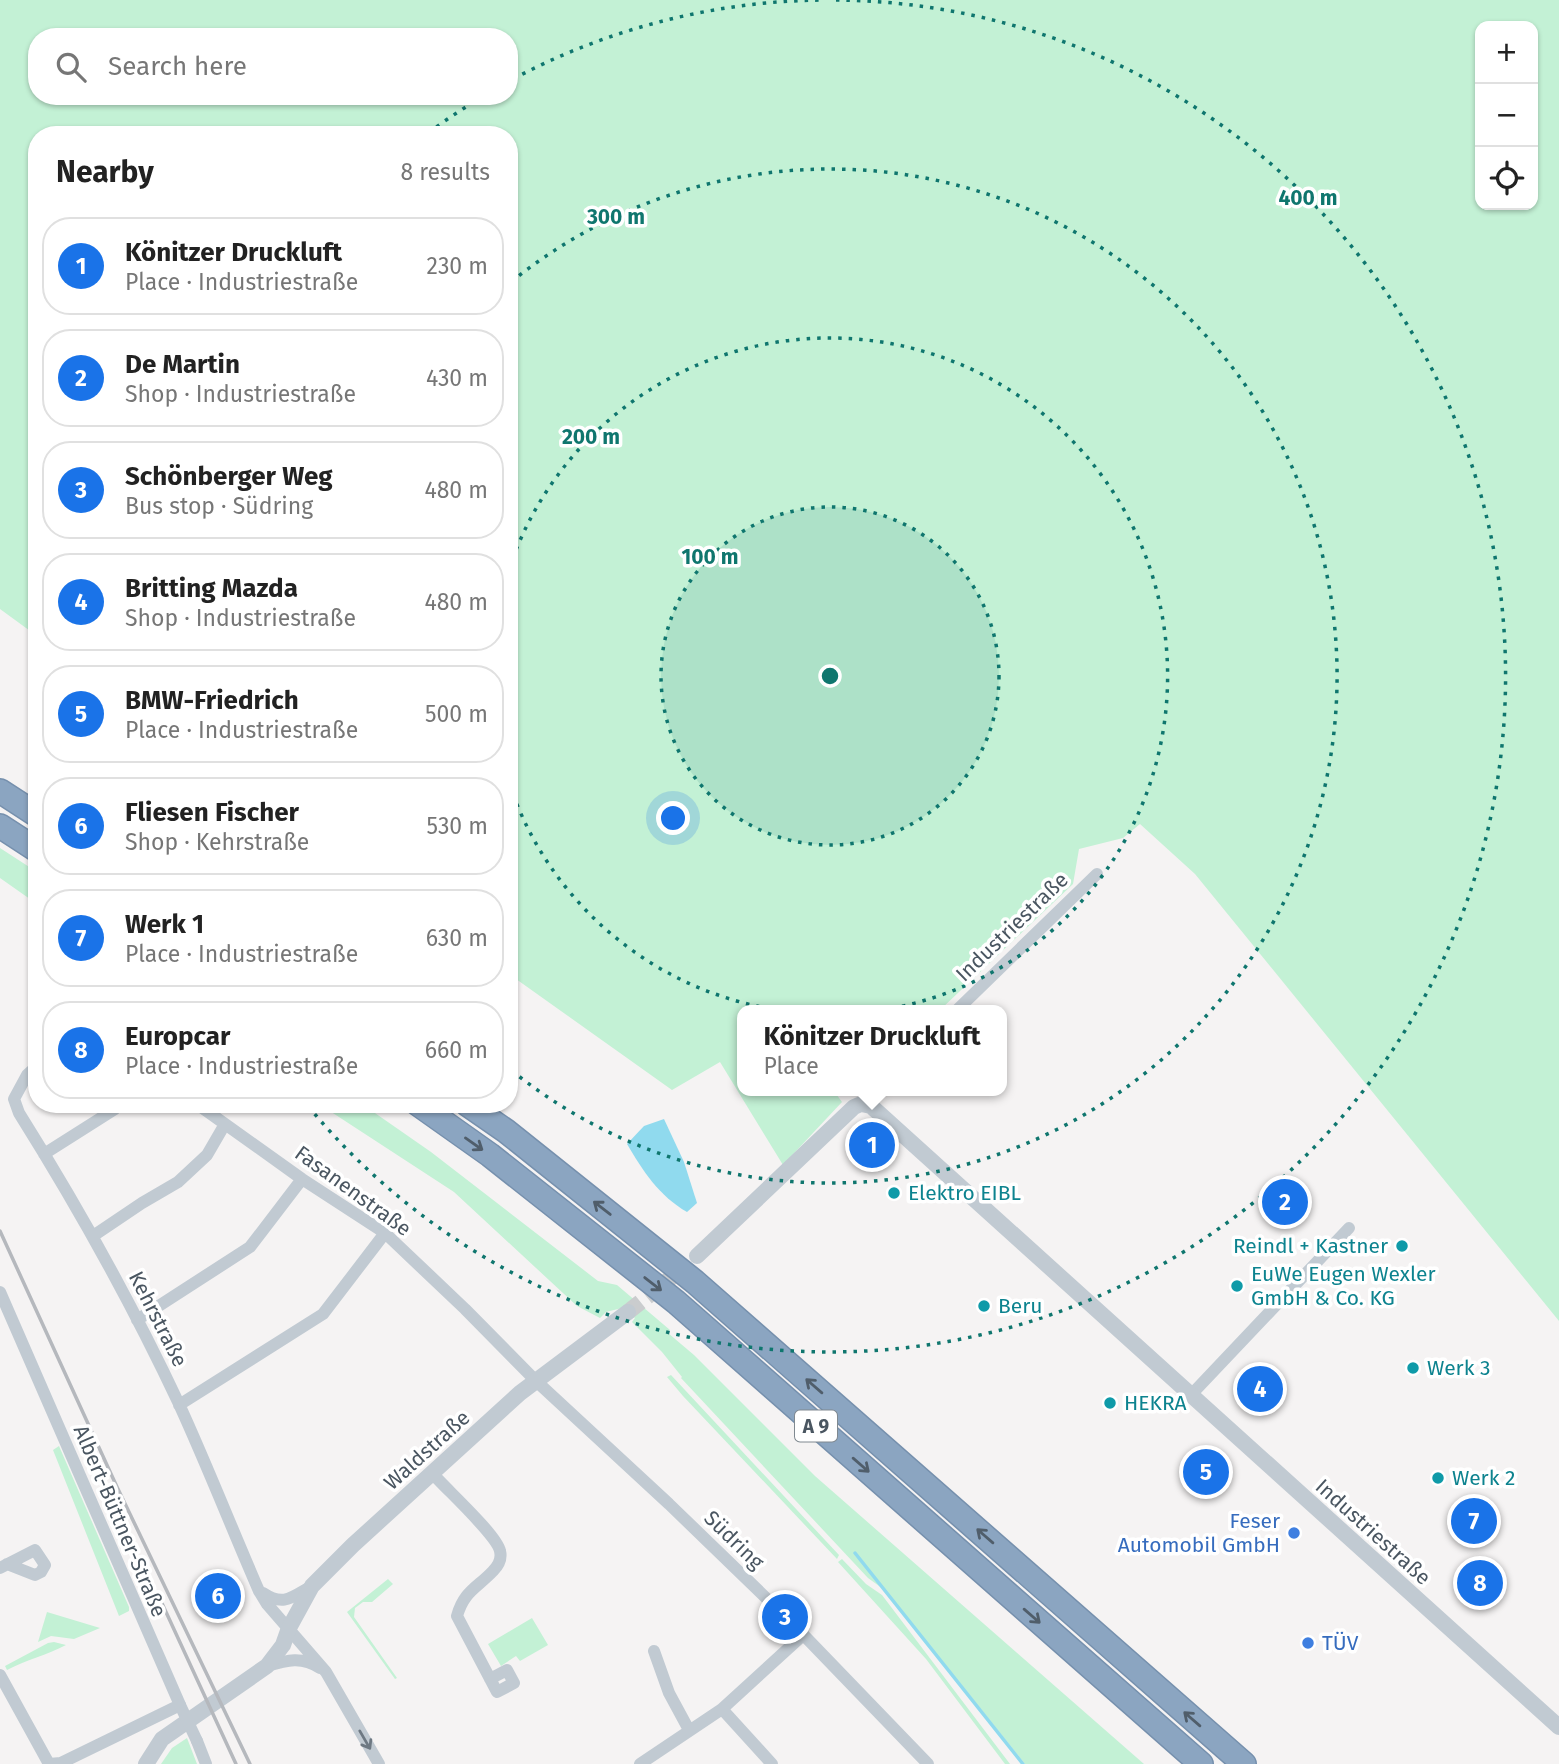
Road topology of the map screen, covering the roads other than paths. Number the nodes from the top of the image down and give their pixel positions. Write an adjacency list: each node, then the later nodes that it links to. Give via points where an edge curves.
1 (0, 791): 2 (highway)
2 (28, 809)
3 (0, 826): 4 (highway)
4 (28, 844)
5 (1097, 874): 6 (street, Industriestraße)
6 (962, 1005)
7 (28, 1077): 15 (street, Kehrstraße, via 14,1099)
8 (870, 1096): 9 (street)
9 (861, 1104): 20 (street); 25 (street, Industriestraße, via 871,1106)
10 (109, 1113): 15 (street)
11 (210, 1113): 14 (street, Fasanenstraße)
12 (431, 1113): 47 (highway, A 9, one-way to 47, via 676,1302)
13 (480, 1113): 48 (highway, A 9, one-way to 13, via 695,1282)
14 (225, 1124): 16 (street, Fasanenstraße); 19 (street, via 207,1156 178,1182)
15 (44, 1154): 19 (street, Kehrstraße)
16 (302, 1179): 18 (street, Fasanenstraße); 23 (street, via 250,1247)
17 (1349, 1228): 25 (street)
18 (385, 1233): 24 (street, Fasanenstraße); 26 (street, via 323,1314)
19 (93, 1236): 23 (street, Kehrstraße)
20 (697, 1256)
21 (0, 1292): 37 (street, Albert-Büttner-Straße)
22 (628, 1312): 24 (street, Waldstraße)
23 (137, 1320): 26 (street, Kehrstraße)
24 (535, 1380): 27 (street, Waldstraße); 31 (street, Südring)
25 (1190, 1396): 39 (street, Industriestraße)
26 (179, 1405): 29 (street, Kehrstraße)
27 (432, 1474): 28 (street, Waldstraße); 36 (street, via 500,1550 496,1568 461,1601 457,1616)
28 (312, 1586): 29 (street, via 285,1601); 30 (street, Waldstraße)
29 (259, 1591): 30 (street, Kehrstraße)
30 (289, 1628): 33 (street, Waldstraße); 34 (street, Kehrstraße)
31 (803, 1635): 38 (street); 46 (street, Südring)
32 (654, 1651): 40 (street)
33 (267, 1666): 34 (street, via 302,1660); 41 (street, Waldstraße, via 162,1739)
34 (326, 1672): 43 (street, Kehrstraße, one-way to 43)
35 (0, 1675): 37 (street, via 49,1764 61,1763)
36 (490, 1679)
37 (180, 1705): 42 (street, Albert-Büttner-Straße, bridge)
38 (722, 1709): 40 (street); 45 (street)
39 (1559, 1727)
40 (689, 1730): 44 (street)
41 (146, 1764)
42 (206, 1764)
43 (379, 1764)
44 (640, 1764)
45 (772, 1764)
46 (928, 1764)
47 (1201, 1764)
48 (1244, 1764)

